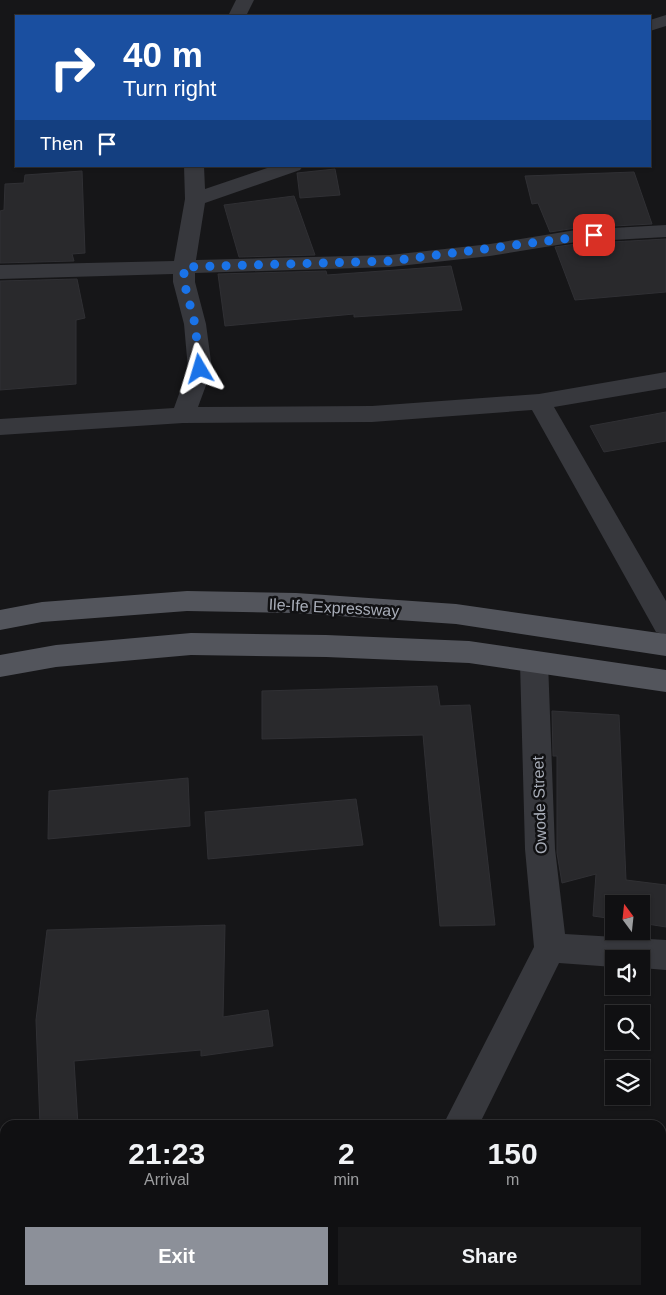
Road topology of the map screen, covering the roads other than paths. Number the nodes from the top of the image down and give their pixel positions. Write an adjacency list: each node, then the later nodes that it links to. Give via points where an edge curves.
1 (245, 0): 2 (street)
2 (238, 15)
3 (666, 20): 4 (street)
4 (651, 26)
5 (194, 167): 7 (street)
6 (290, 167): 7 (street)
7 (195, 198): 9 (street)
8 (666, 231): 9 (street, via 576,236 390,261)
9 (184, 267): 10 (street); 13 (street, via 200,369)
10 (0, 272)
11 (666, 380): 12 (street)
12 (539, 402): 13 (street, via 372,414); 16 (street)
13 (183, 415): 14 (street)
14 (0, 427)
15 (0, 620): 17 (main road, Ile-Ife Expressway, via 42,612 187,601 296,603 456,614)
16 (666, 625)
17 (666, 645)
18 (534, 662): 19 (main road, via 450,651 191,644 56,656); 20 (main road); 21 (street, Owode Street, via 540,849)
19 (0, 666)
20 (666, 681)
21 (550, 948): 22 (street); 23 (street)
22 (666, 955)
23 (464, 1120)

